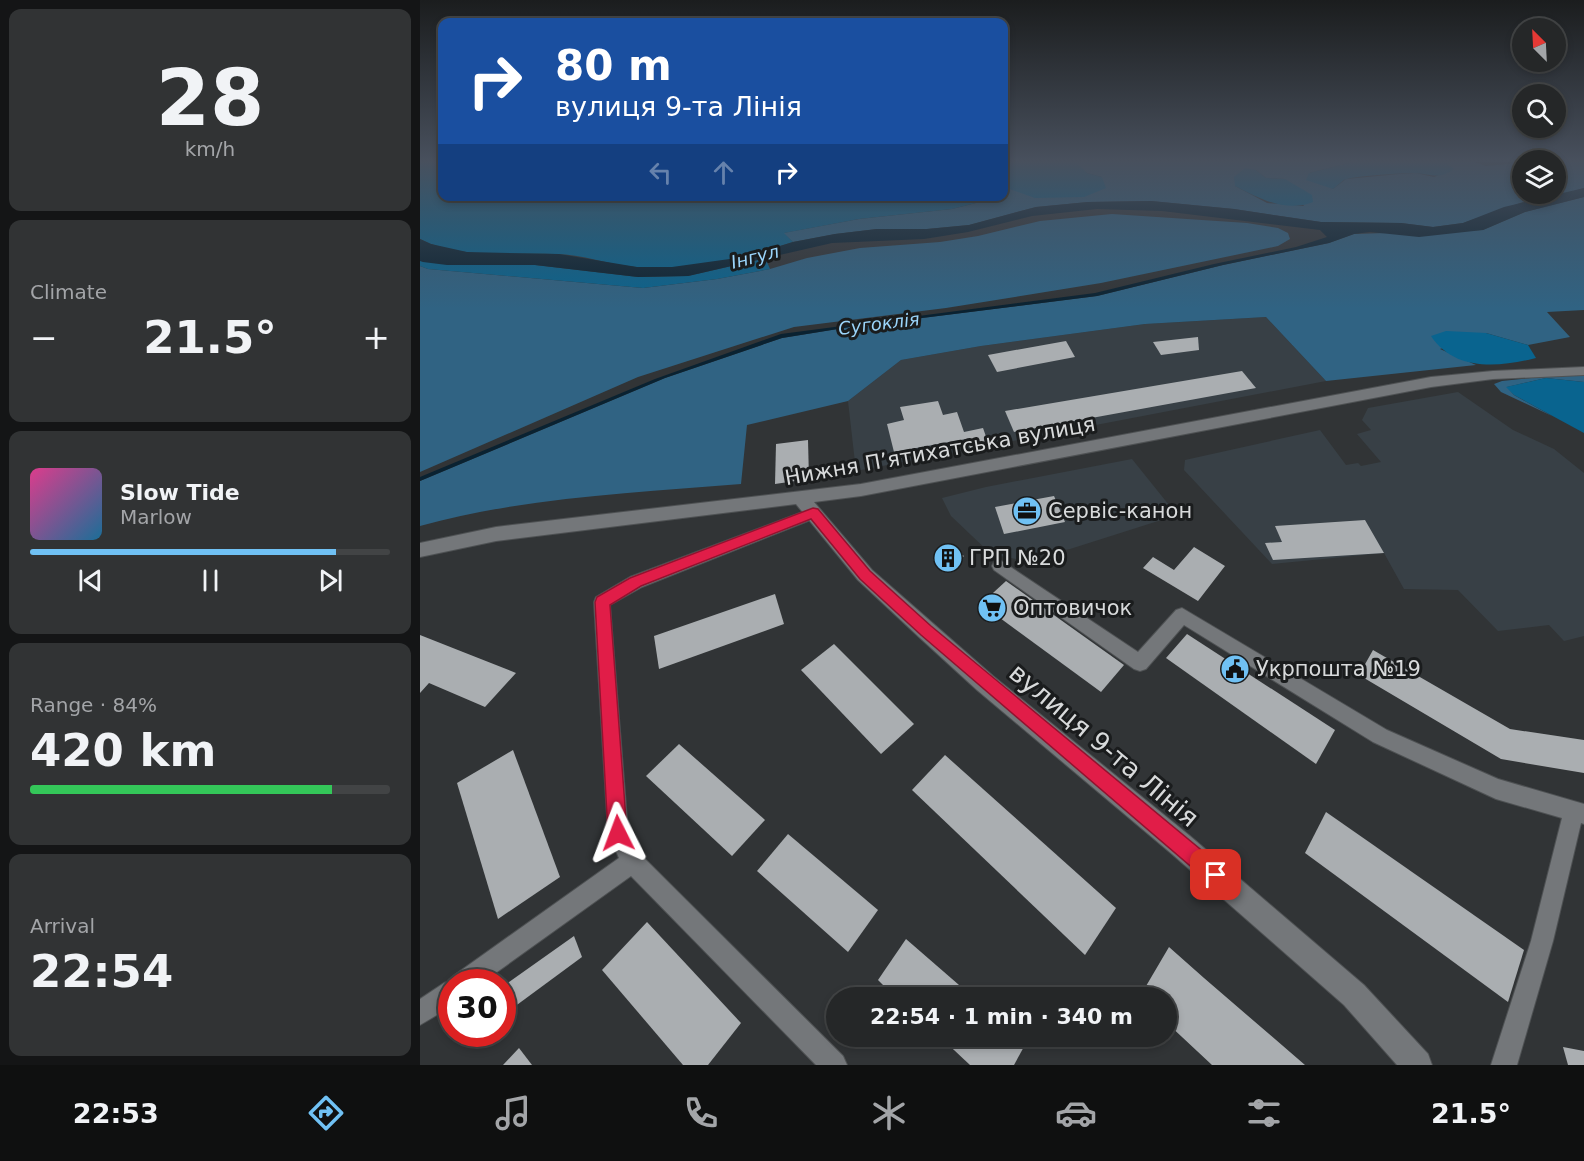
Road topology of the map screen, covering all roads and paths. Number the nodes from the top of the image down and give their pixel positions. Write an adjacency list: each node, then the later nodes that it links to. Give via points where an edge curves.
1 (1582, 369): 2 (street, Нижня Пʼятихатська вулиця, via 1464,378 1347,397 915,481)
2 (807, 506): 3 (street, Нижня Пʼятихатська вулиця, via 496,534); 6 (street, via 646,577 602,602 618,833); 11 (street, вулиця 9-та Лінія, via 865,575 917,623 1354,995)
3 (420, 550)
4 (1000, 566): 5 (street, via 1140,663 1182,615 1380,736 1496,789)
5 (1579, 813): 12 (street)
6 (632, 862): 7 (street); 10 (street)
7 (483, 969)
8 (438, 1001): 9 (street)
9 (420, 1014)
10 (834, 1065)
11 (1417, 1065)
12 (1504, 1065)

